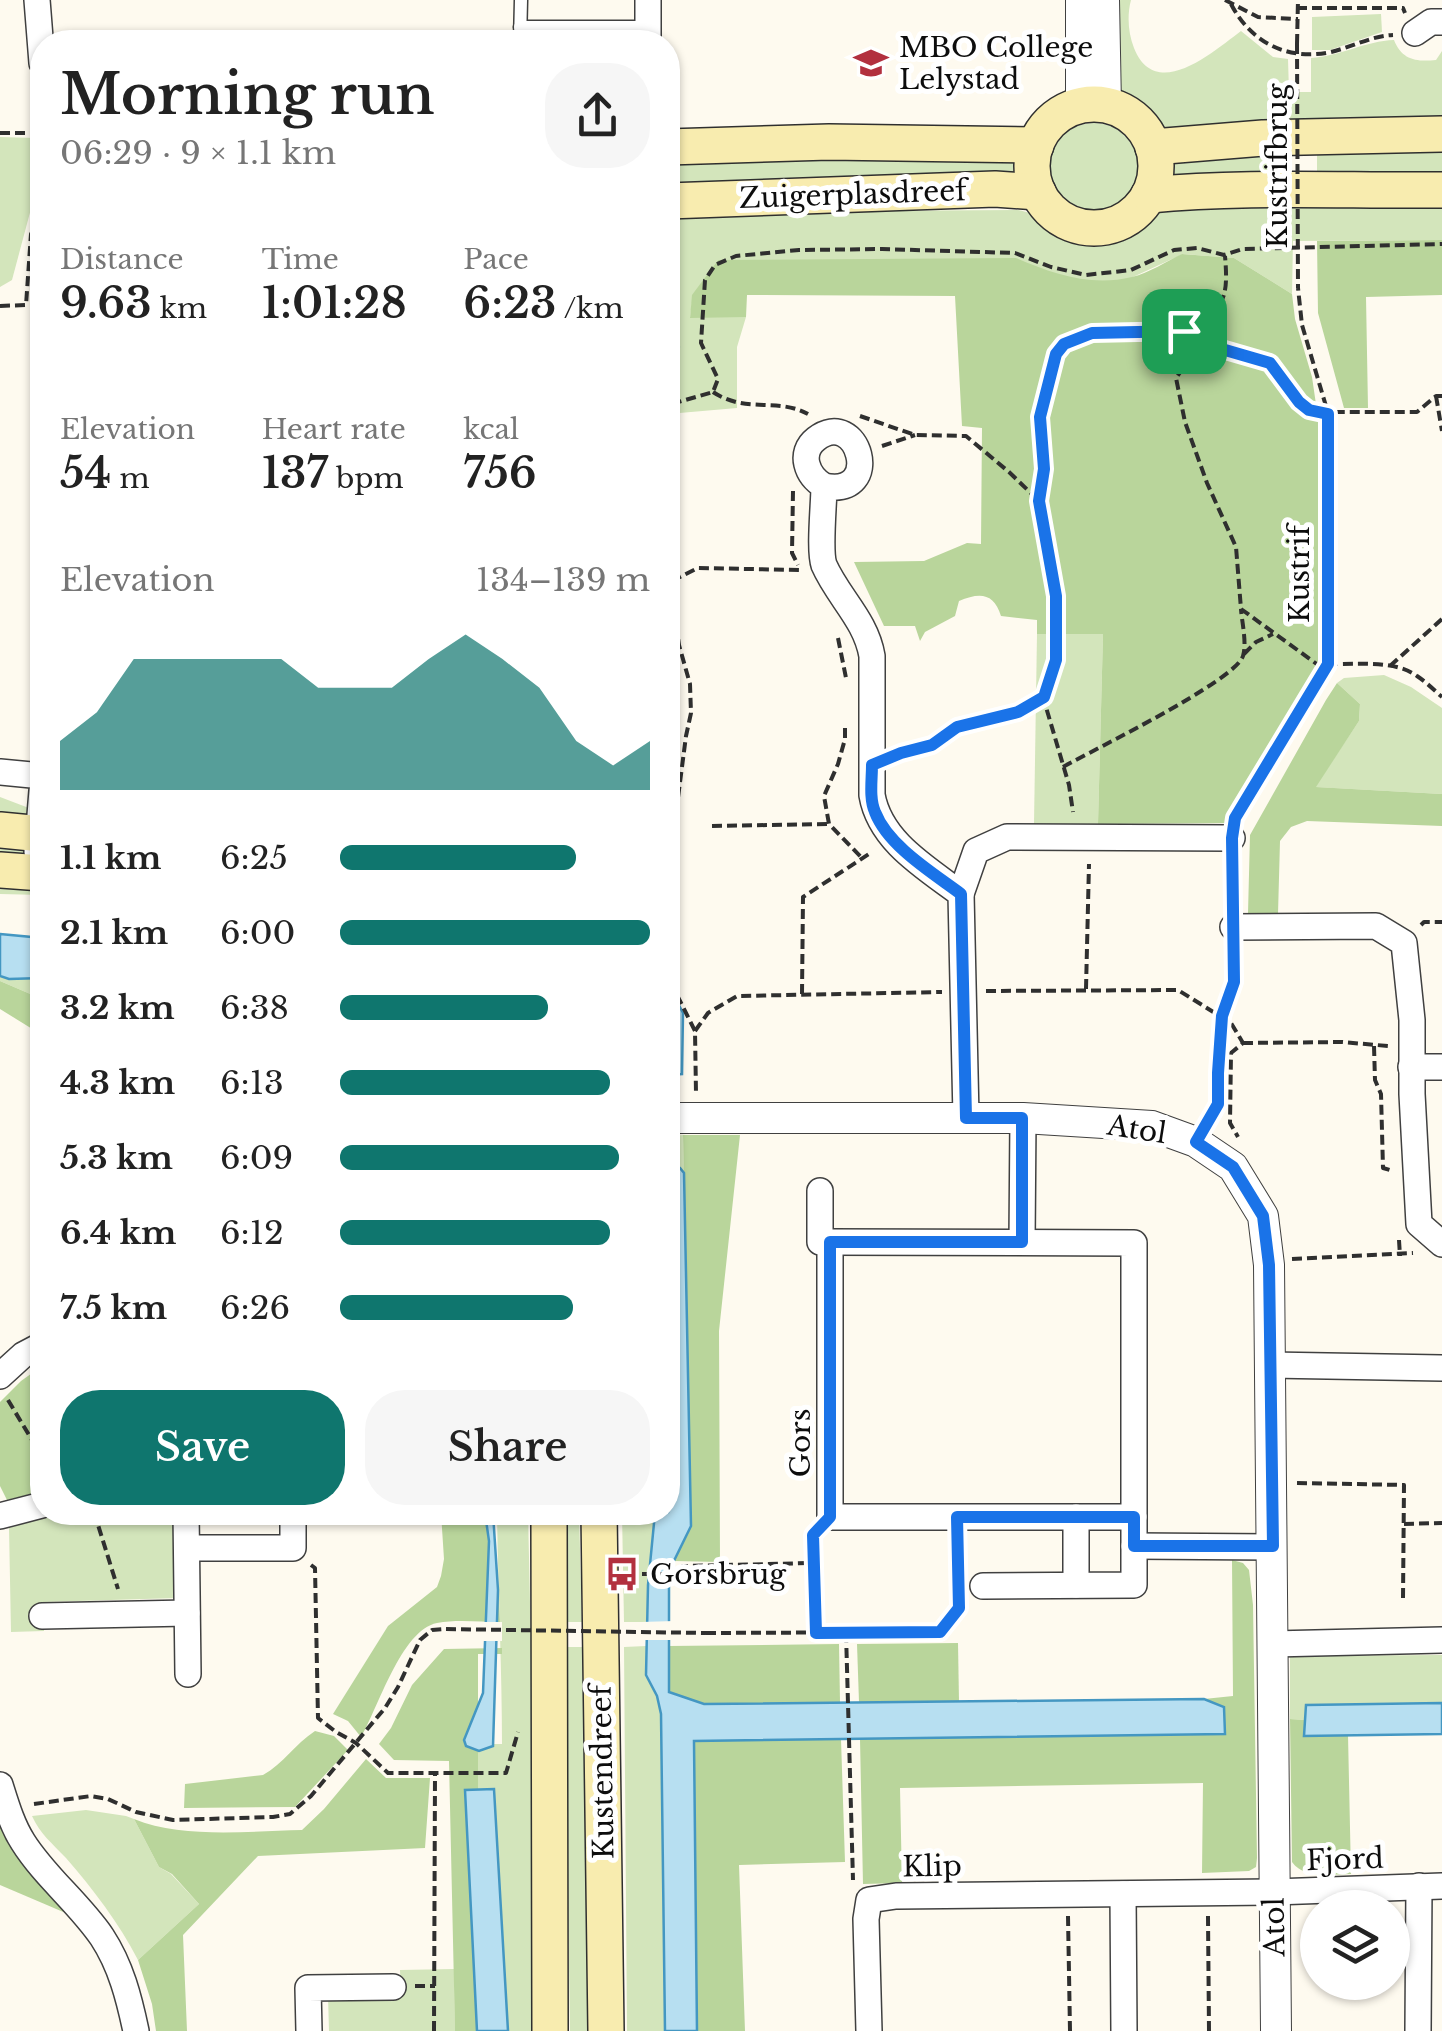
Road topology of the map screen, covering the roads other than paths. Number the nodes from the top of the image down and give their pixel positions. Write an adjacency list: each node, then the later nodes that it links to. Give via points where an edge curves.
1 (37, 0): 8 (street)
2 (520, 0): 7 (lane)
3 (648, 0): 10 (street)
4 (1081, 0): 12 (street)
5 (1104, 0): 12 (street)
6 (1442, 22): 11 (street)
7 (520, 27): 9 (lane)
8 (39, 30)
9 (568, 30)
10 (648, 30)
11 (1415, 33)
12 (1094, 105): 14 (main road, via 1062,113); 15 (main road, via 1117,108 1135,120)
13 (1442, 134): 15 (main road)
14 (1036, 145): 16 (main road, Zuigerplasdreef); 18 (main road)
15 (1153, 146): 19 (main road, via 1156,171)
16 (680, 147)
17 (1442, 190): 19 (main road)
18 (1038, 192): 19 (main road, via 1064,220 1102,228 1137,211); 20 (main road, Zuigerplasdreef)
19 (1149, 195)
20 (680, 201)
21 (824, 486): 21 (street, via 848,484 858,471 857,446 844,435 812,444 806,460); 27 (street, via 822,562 870,642 875,813 909,855)
22 (0, 772): 23 (street)
23 (30, 775)
24 (0, 830): 25 (main road)
25 (30, 833)
26 (1232, 838): 27 (street, via 1006,837 976,851)
27 (961, 894): 32 (street)
28 (1232, 927): 29 (street, via 1376,926 1404,943)
29 (1412, 1056): 30 (street); 37 (street, via 1420,1224)
30 (1442, 1067)
31 (682, 1118): 32 (street, Atol)
32 (966, 1118): 33 (street, Atol)
33 (1022, 1118): 36 (street); 39 (street, Atol, via 1152,1126 1196,1142 1233,1167 1263,1216)
34 (820, 1191): 35 (street, Gors, via 820,1242)
35 (830, 1242): 36 (street); 44 (street, Gors, via 830,1517)
36 (1022, 1242): 45 (street, via 1134,1242)
37 (1442, 1244)
38 (30, 1351): 41 (street)
39 (1270, 1365): 40 (street); 51 (street, Atol)
40 (1442, 1368)
41 (4, 1388)
42 (30, 1508): 43 (street)
43 (0, 1516)
44 (1076, 1517): 45 (street); 54 (street)
45 (1134, 1517): 50 (street)
46 (186, 1525): 52 (street)
47 (293, 1525): 52 (street, via 293,1548)
48 (549, 1525): 67 (main road, Kustendreef)
49 (599, 1525): 68 (main road, Kustendreef)
50 (1134, 1546): 51 (street); 54 (street, via 1134,1585)
51 (1273, 1546): 58 (street, Atol)
52 (187, 1548): 55 (street)
53 (984, 1586): 54 (street)
54 (1076, 1586)
55 (187, 1613): 56 (street); 59 (street)
56 (42, 1616)
57 (1442, 1640): 58 (street)
58 (1274, 1644): 62 (street, Atol)
59 (188, 1674)
60 (4, 1797): 65 (street, via 22,1842 102,1937 126,1987)
61 (1430, 1886): 62 (street, Fjord); 72 (street, Fjord)
62 (1274, 1892): 63 (street, Klip); 71 (street, Atol)
63 (1123, 1894): 69 (street, Klip, via 868,1900); 70 (street)
64 (393, 1987): 66 (street, via 308,1988)
65 (136, 2031)
66 (309, 2031)
67 (550, 2031)
68 (606, 2031)
69 (869, 2031)
70 (1124, 2031)
71 (1276, 2031)
72 (1418, 2031)

